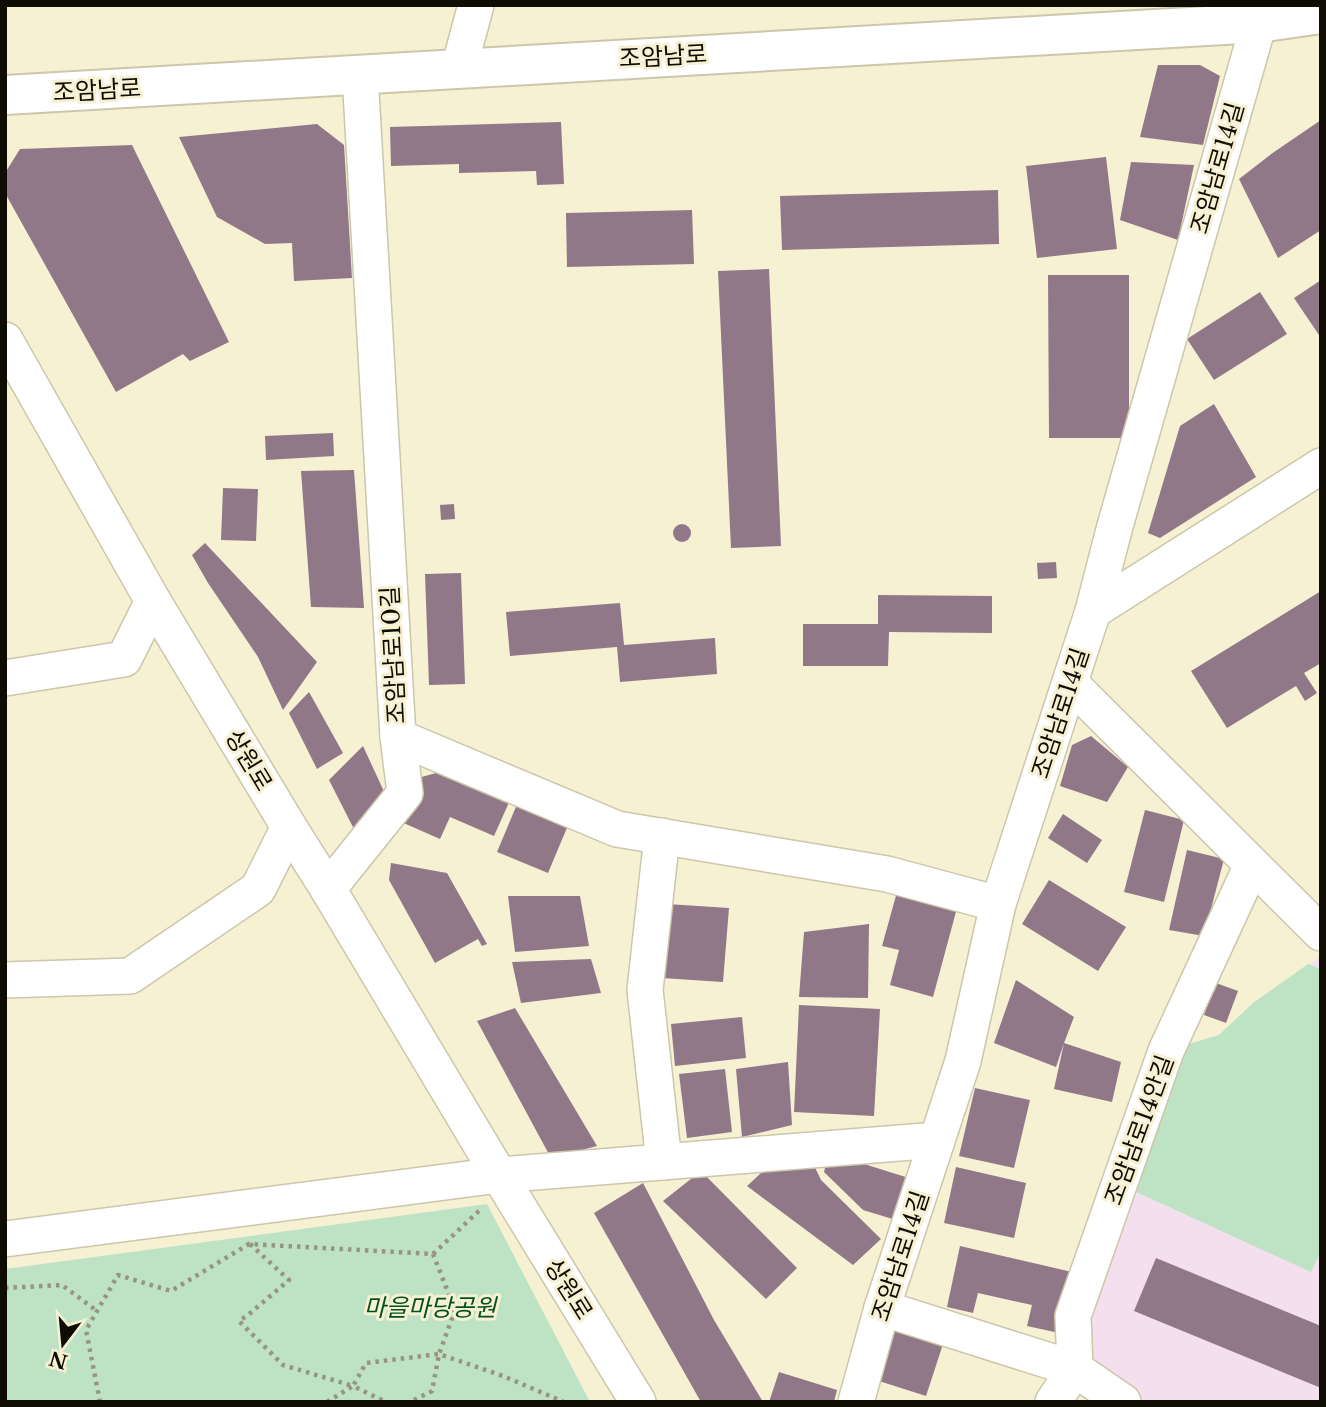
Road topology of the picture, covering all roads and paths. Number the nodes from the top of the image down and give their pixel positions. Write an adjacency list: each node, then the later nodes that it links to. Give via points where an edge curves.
1 (476, 5): 4 (street)
2 (1261, 14): 3 (main road, 조암남로); 4 (main road, 조암남로); 10 (street, 조암남로14길)
3 (1321, 15)
4 (459, 68): 5 (main road, 조암남로)
5 (359, 74): 6 (main road, 조암남로); 13 (street, 조암남로10길)
6 (5, 95)
7 (5, 340): 9 (street, 상원로)
8 (1321, 466): 10 (street)
9 (153, 601): 11 (street, via 124,659); 14 (street, 상원로)
10 (1093, 611): 12 (street, 조암남로14길)
11 (5, 677)
12 (1070, 683): 16 (street); 18 (street, 조암남로14길)
13 (398, 737): 15 (street, 조암남로10길, via 618,829); 17 (street, via 405,793)
14 (289, 827): 17 (street, 상원로); 20 (street, via 258,889 130,976)
15 (662, 836): 18 (street, 조암남로10길, via 887,874); 22 (street, via 645,990)
16 (1252, 865): 19 (street); 31 (street, 조암남로14안길, via 1162,1063 1073,1316)
17 (328, 889): 23 (street, 상원로)
18 (998, 904): 21 (street, 조암남로14길, via 963,1061)
19 (1321, 933)
20 (5, 980)
21 (937, 1140): 22 (street); 28 (street, 조암남로14길)
22 (664, 1162): 23 (street)
23 (493, 1190): 24 (street); 26 (path); 38 (street, 상원로)
24 (5, 1239)
25 (249, 1244): 26 (path); 29 (path, via 171,1291 118,1275); 32 (path, via 289,1280 239,1321 284,1365)
26 (433, 1254): 30 (path, via 455,1310)
27 (5, 1288): 29 (path, via 62,1285)
28 (882, 1308): 31 (street); 39 (street, 조암남로14길)
29 (97, 1311): 33 (path, via 86,1330)
30 (439, 1354): 32 (path, via 366,1363); 36 (path, via 432,1391); 37 (path)
31 (1075, 1369): 40 (street); 41 (street)
32 (353, 1386): 34 (path); 35 (path)
33 (100, 1402)
34 (327, 1402)
35 (386, 1402)
36 (410, 1402)
37 (564, 1402)
38 (638, 1402)
39 (856, 1402)
40 (1053, 1402)
41 (1123, 1402)

